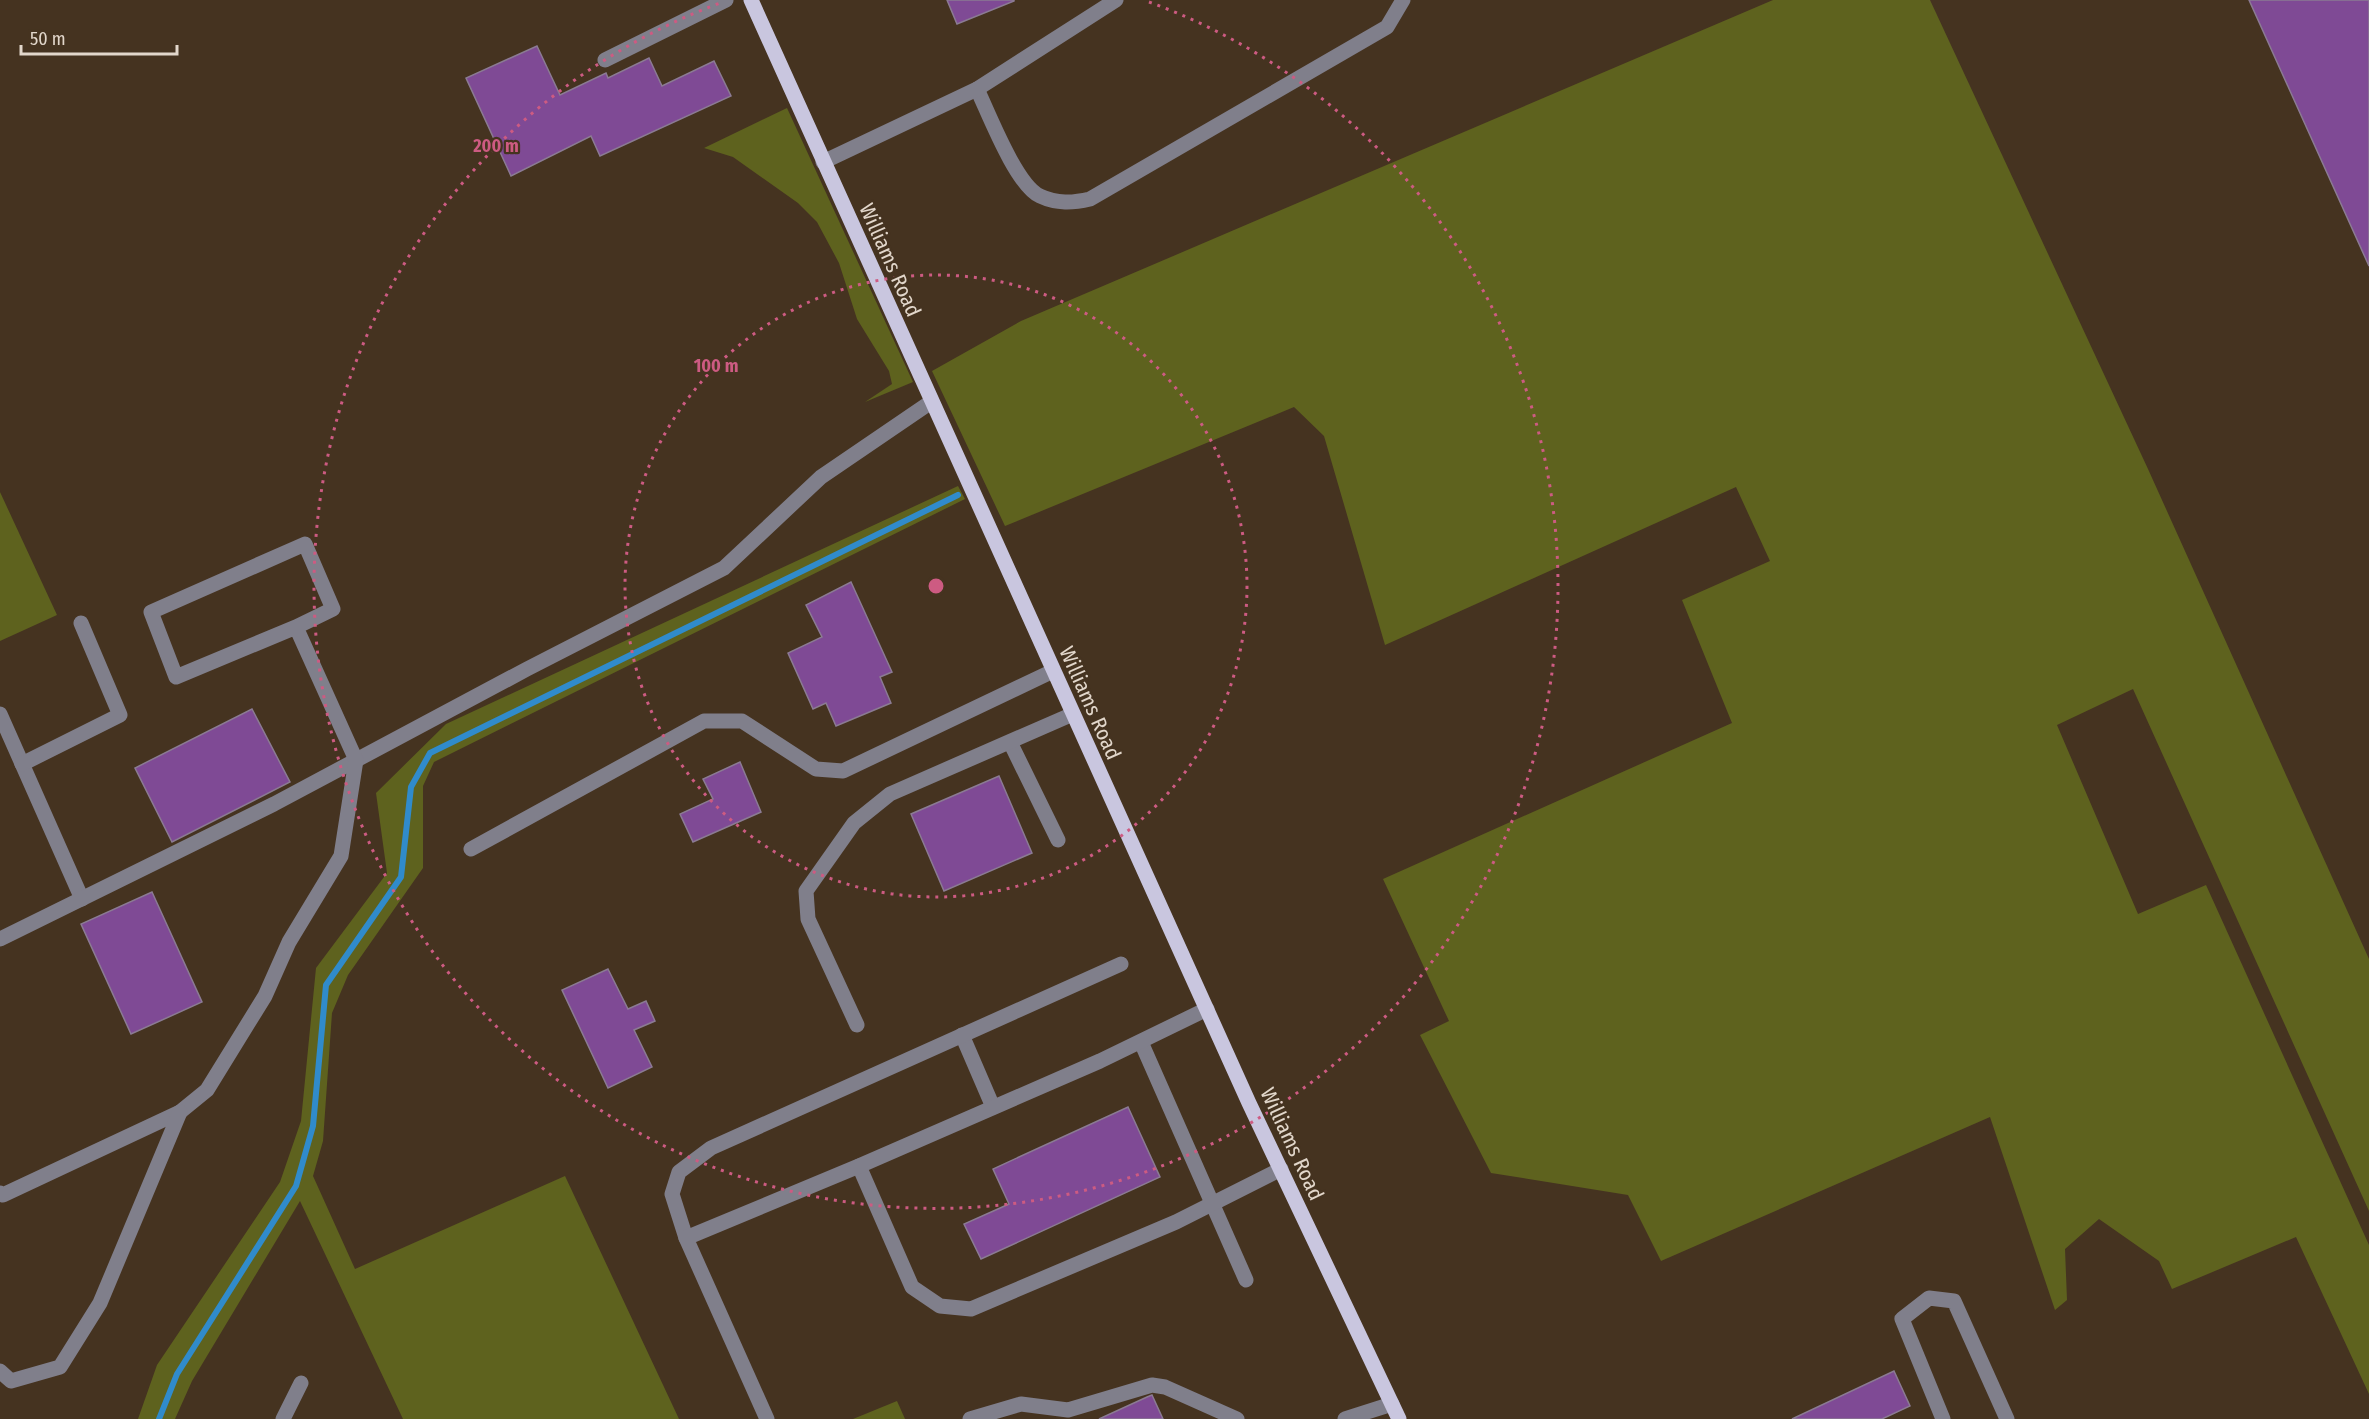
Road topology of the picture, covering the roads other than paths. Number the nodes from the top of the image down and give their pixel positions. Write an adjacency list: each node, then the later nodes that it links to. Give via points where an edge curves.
1 (726, 0): 5 (lane)
2 (751, 0): 7 (main road, Williams Road)
3 (1116, 0): 6 (lane)
4 (1403, 0): 6 (lane, via 1387,27 1090,199 1069,204 1039,196 1013,166)
5 (605, 60)
6 (977, 89): 7 (lane)
7 (823, 162): 8 (main road, Williams Road)
8 (932, 402): 11 (main road, Williams Road); 15 (lane, via 821,477 724,568)
9 (81, 623): 16 (lane, via 120,716)
10 (296, 627): 10 (lane, via 176,678 151,612 305,544 333,609); 15 (lane)
11 (1053, 671): 13 (main road, Williams Road); 18 (lane, via 843,771 816,769 742,721 704,721)
12 (0, 714): 16 (lane)
13 (1073, 714): 14 (lane); 22 (main road, Williams Road)
14 (1010, 742): 17 (lane); 23 (lane, via 890,794 854,823 806,891 808,919)
15 (356, 760): 19 (lane); 27 (lane, via 341,856 289,942 241,1037 207,1090)
16 (22, 764): 19 (lane)
17 (1058, 840)
18 (471, 849)
19 (82, 898): 20 (lane)
20 (0, 939)
21 (1121, 964): 24 (lane)
22 (1207, 1009): 25 (lane); 29 (main road, Williams Road)
23 (857, 1025)
24 (963, 1035): 26 (lane); 32 (lane, via 711,1148 679,1172 672,1194)
25 (1141, 1042): 26 (lane); 31 (lane)
26 (993, 1107): 28 (lane)
27 (180, 1112): 30 (lane, via 3,1195); 34 (lane, via 100,1304 60,1367 11,1381)
28 (859, 1166): 31 (lane, via 912,1287 940,1306 971,1309); 32 (lane)
29 (1281, 1169): 31 (lane); 36 (main road, Williams Road)
30 (0, 1193)
31 (1212, 1203): 33 (lane)
32 (686, 1238): 39 (lane)
33 (1246, 1280)
34 (0, 1371)
35 (301, 1383): 38 (lane)
36 (1392, 1404): 43 (lane); 44 (main road, Williams Road)
37 (1068, 1410): 40 (lane, via 1021,1404); 41 (lane); 42 (lane, via 1152,1385)
38 (283, 1419)
39 (768, 1419)
40 (970, 1419)
41 (1051, 1419)
42 (1237, 1419)
43 (1345, 1419)
44 (1399, 1419)
45 (1943, 1419): 46 (lane, via 1902,1319 1929,1298 1954,1301)
46 (2007, 1419)

